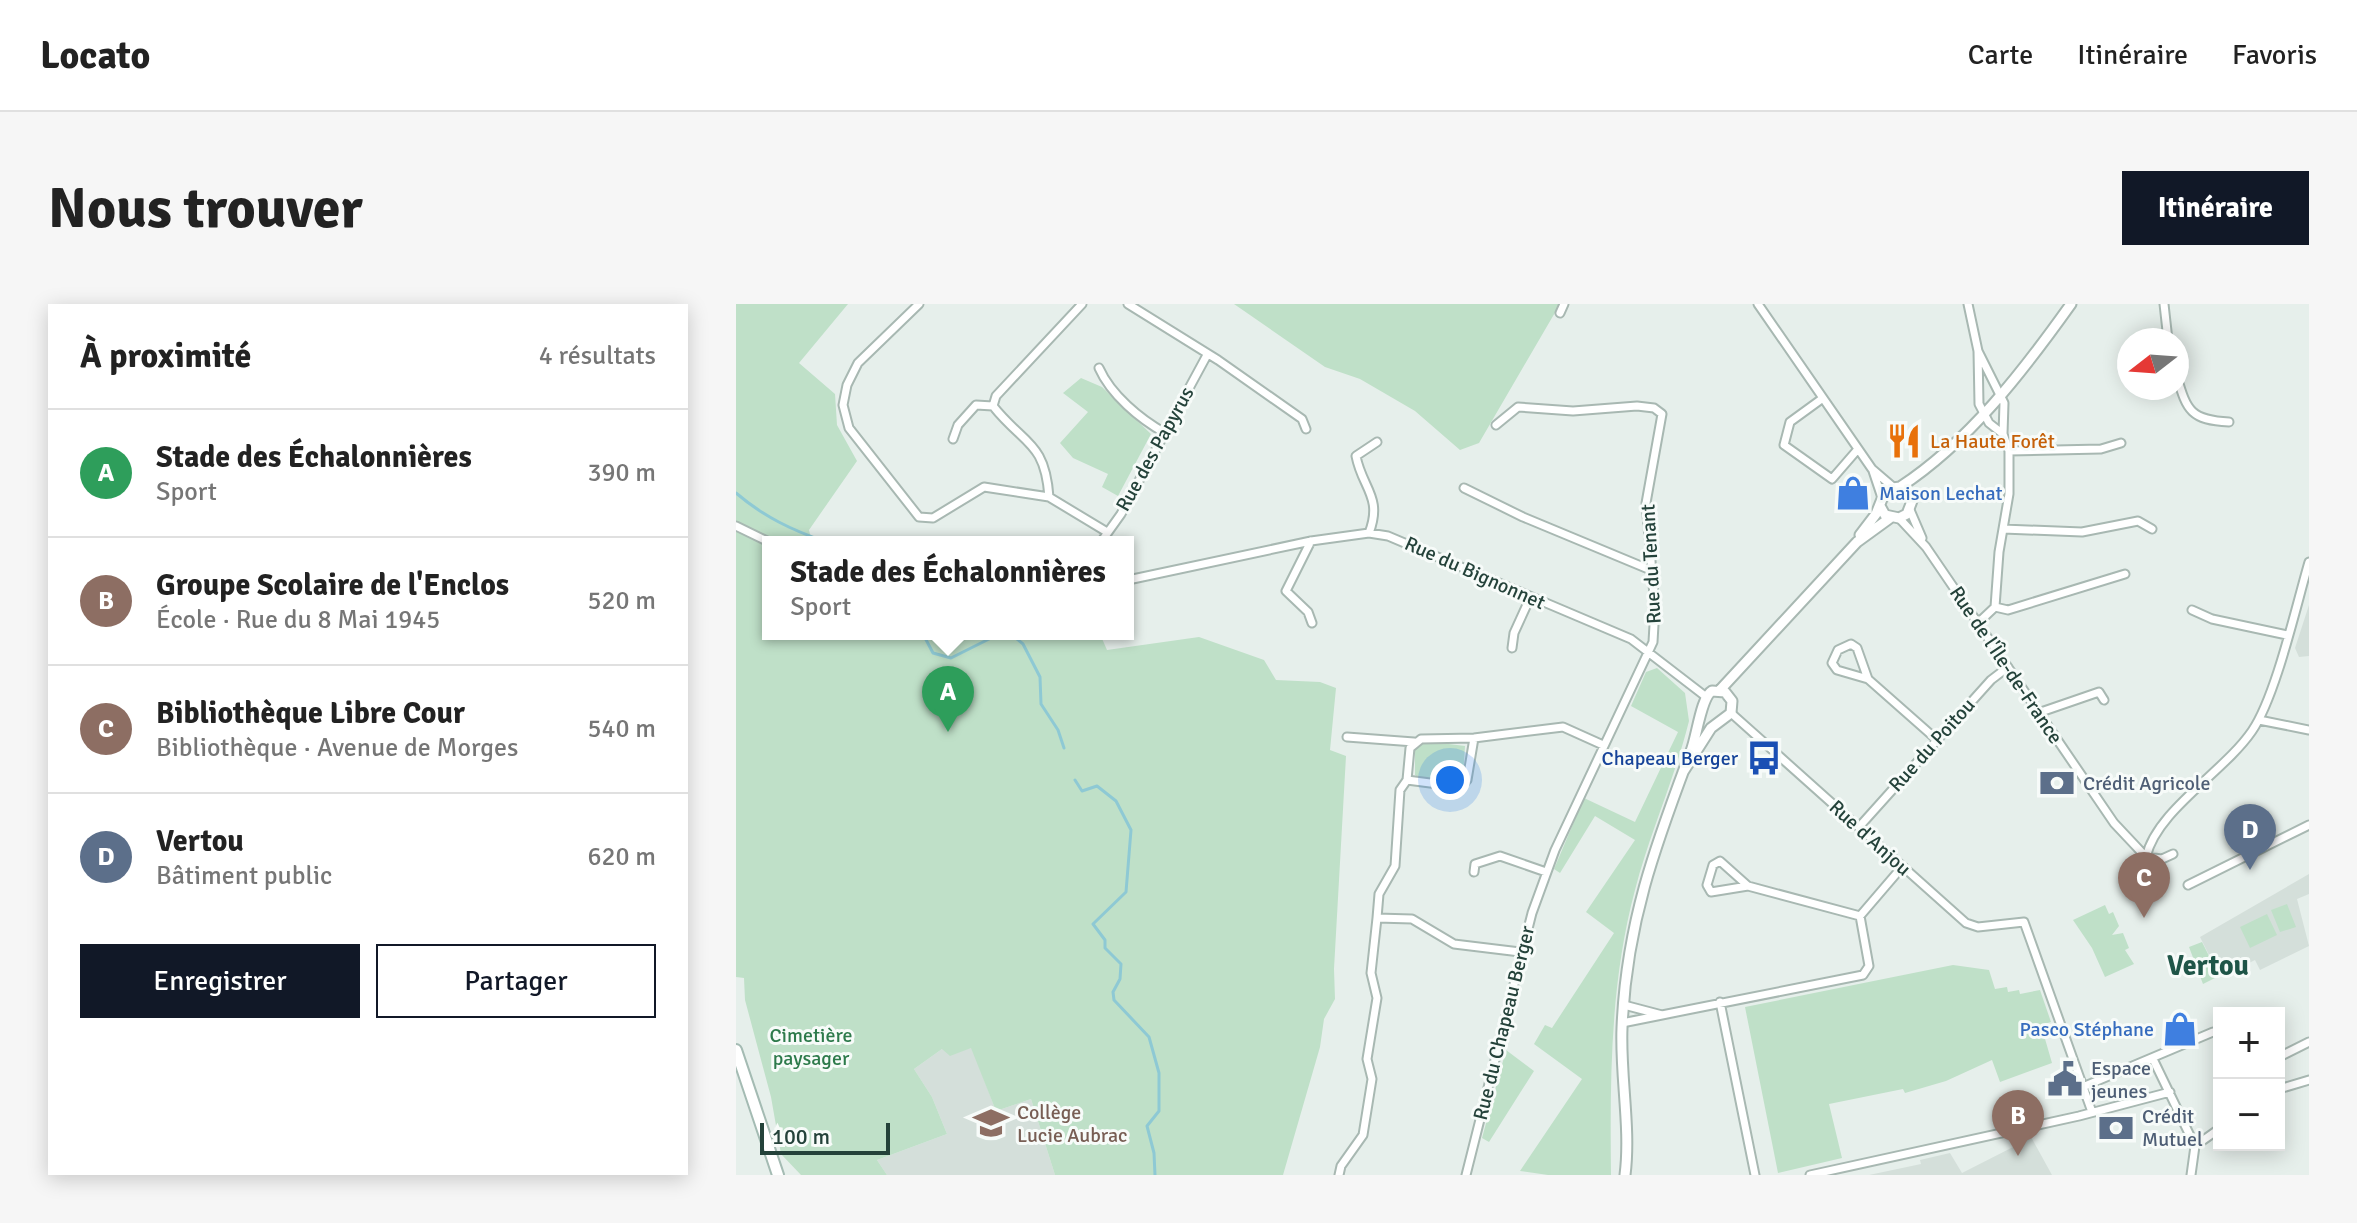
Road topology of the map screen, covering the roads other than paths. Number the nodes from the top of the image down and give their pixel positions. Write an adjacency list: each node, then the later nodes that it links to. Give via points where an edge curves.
1 (919, 304): 34 (street, via 858,363 843,405 849,428 919,517 933,518 984,487)
2 (1082, 304): 17 (street, via 996,396)
3 (1128, 304): 12 (street)
4 (1564, 304): 9 (street)
5 (1758, 304): 15 (street)
6 (1968, 304): 11 (street)
7 (2071, 304): 14 (street)
8 (2164, 304): 10 (street)
9 (1560, 313)
10 (2167, 328)
11 (1978, 351): 14 (street); 18 (street)
12 (1207, 355): 21 (street, via 1302,419); 22 (street, Rue des Papyrus)
13 (1099, 368): 22 (street, via 1105,382)
14 (2001, 393): 18 (street); 23 (street)
15 (1823, 398): 27 (street); 27 (street, via 1790,422 1784,445 1832,479)
16 (2184, 400): 19 (street, via 2194,415 2206,421)
17 (993, 406): 24 (street, via 976,405); 34 (street, via 1047,466)
18 (1983, 414): 23 (street); 29 (street)
19 (2229, 422)
20 (1496, 425): 49 (street, Rue du Tenant, via 1518,407 1573,411 1637,406 1662,414 1646,503)
21 (1306, 429)
22 (1165, 433): 41 (street, Rue des Papyrus)
23 (2003, 434): 28 (street)
24 (953, 439)
25 (1377, 442): 42 (street, via 1356,456 1359,473 1372,491 1375,511)
26 (2121, 443): 28 (street, via 2101,449)
27 (1858, 449): 30 (street)
28 (2009, 451): 39 (street)
29 (1930, 465): 31 (street); 33 (street)
30 (1872, 469): 31 (street); 35 (street)
31 (1896, 487): 33 (street); 35 (street)
32 (1464, 488): 49 (street)
33 (1910, 496): 36 (street)
34 (1049, 497): 41 (street)
35 (1880, 500): 37 (street); 46 (street)
36 (1910, 510): 37 (street); 47 (street, Rue de l'Île-de-France)
37 (1895, 518): 46 (street); 47 (street, Rue de l'Île-de-France)
38 (736, 526): 44 (street)
39 (2003, 529): 40 (street, via 2082,532 2138,521); 53 (street)
40 (2152, 529)
41 (1107, 532): 43 (street, Rue des Papyrus)
42 (1369, 533): 45 (street, Rue du Bignonnet); 52 (street, Rue du Bignonnet, via 1404,540)
43 (1105, 536)
44 (762, 539)
45 (1311, 541): 51 (street, Rue du Bignonnet); 55 (street, via 1286,591)
46 (1857, 542): 60 (street)
47 (1926, 547): 56 (street, Rue de l'Île-de-France)
48 (2309, 562): 57 (street)
49 (1653, 571): 59 (street, Rue du Tenant, via 1654,635)
50 (2125, 574): 53 (street, via 2008,610)
51 (1134, 579)
52 (1530, 598): 58 (street); 59 (street, Rue du Bignonnet)
53 (1995, 607): 56 (street)
54 (2192, 610): 57 (street)
55 (1312, 623)
56 (1978, 623): 61 (street, Rue de l'Île-de-France)
57 (2287, 635): 70 (street)
58 (1512, 648)
59 (1648, 650): 64 (street, Rue du Bignonnet); 77 (street, Rue du Chapeau Berger)
60 (1751, 660): 63 (street); 65 (street)
61 (2008, 667): 69 (street, Rue de l'Île-de-France); 75 (street, Rue du Poitou)
62 (1868, 679): 62 (street, via 1837,670 1832,663 1838,650 1851,644 1857,648); 75 (street)
63 (1720, 690): 64 (street); 65 (street)
64 (1705, 696): 67 (street)
65 (1731, 698): 68 (street)
66 (2104, 700): 69 (street, via 2099,692)
67 (1703, 712): 71 (street); 78 (street)
68 (1731, 713): 71 (street); 81 (street, Rue d'Anjou)
69 (2038, 713): 83 (street, Rue de l'Île-de-France, via 2114,823)
70 (2259, 720): 72 (street); 83 (street, via 2227,762 2150,839)
71 (1719, 721): 78 (street)
72 (2309, 730)
73 (1347, 737): 76 (street)
74 (1474, 738): 76 (street); 77 (street, via 1563,727); 79 (street, via 1467,780 1461,787)
75 (1936, 739): 81 (street, Rue du Poitou)
76 (1414, 742): 79 (street)
77 (1603, 745): 86 (street, Rue du Chapeau Berger)
78 (1683, 772): 93 (street, via 1640,894)
79 (1407, 780): 90 (street, via 1400,790 1395,866 1379,894)
80 (2309, 825): 87 (street)
81 (1859, 827): 84 (street, Rue d'Anjou)
82 (2173, 854): 83 (street)
83 (2146, 857)
84 (1902, 867): 89 (street); 102 (street, Rue d'Anjou, via 1966,923 1978,927 2024,922)
85 (1474, 872): 86 (street, via 1475,864 1500,856)
86 (1546, 872): 91 (street, Rue du Chapeau Berger)
87 (2188, 885)
88 (1748, 886): 88 (street, via 1720,861 1713,865 1707,885 1711,892); 89 (street)
89 (1860, 916): 92 (street, via 1867,971)
90 (1377, 918): 91 (street, via 1412,919 1454,944); 112 (street, via 1371,973 1377,998 1367,1059 1372,1079 1363,1135)
91 (1520, 952): 113 (street, Rue du Chapeau Berger)
92 (1720, 1002): 94 (street); 114 (street)
93 (1624, 1005): 94 (street); 95 (street)
94 (1662, 1015): 95 (street)
95 (1622, 1023): 109 (street)
96 (2213, 1032): 100 (street)
97 (2309, 1042): 99 (street)
98 (736, 1050): 110 (main road)
99 (2285, 1054)
100 (2153, 1059): 102 (street); 104 (street)
101 (2309, 1080): 103 (street)
102 (2085, 1086): 105 (street)
103 (2285, 1087)
104 (2170, 1092): 105 (street); 107 (street)
105 (2092, 1112): 108 (street)
106 (2213, 1133): 107 (street)
107 (2195, 1146): 116 (street)
108 (1850, 1171): 115 (street)
109 (1626, 1173)
110 (777, 1175): 111 (main road)
111 (790, 1175)
112 (1339, 1175)
113 (1466, 1175)
114 (1755, 1175)
115 (1810, 1175)
116 (2191, 1175)

